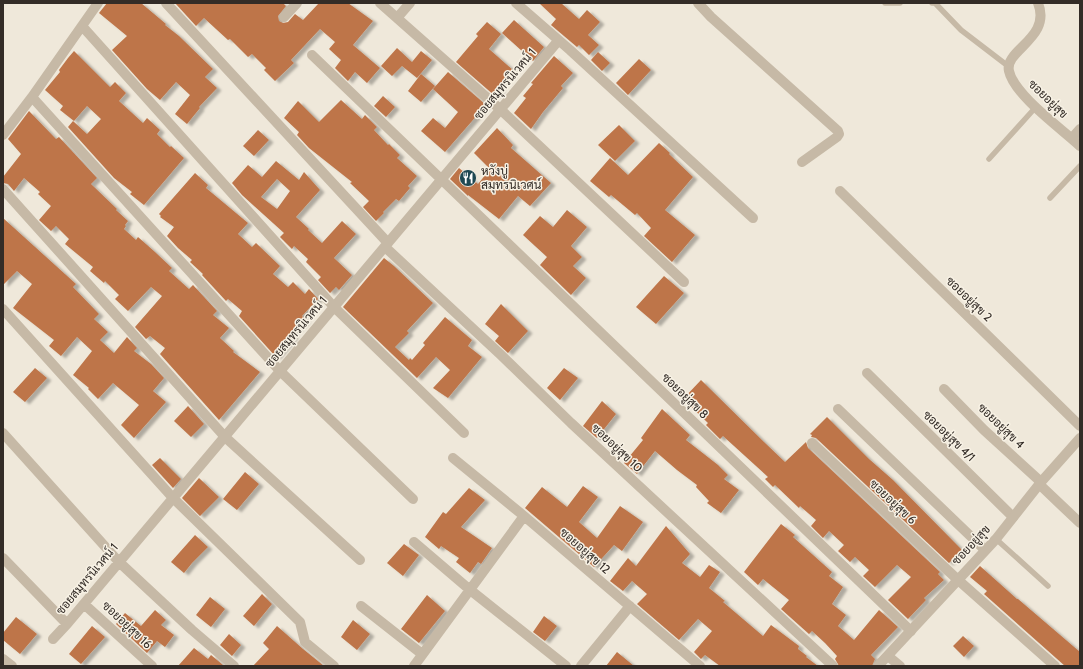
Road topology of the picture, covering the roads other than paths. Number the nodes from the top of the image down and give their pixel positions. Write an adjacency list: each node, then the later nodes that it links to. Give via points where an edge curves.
1 (98, 3): 14 (street)
2 (166, 3): 33 (street, ซอยอยู่สุข 10)
3 (297, 3): 12 (street)
4 (380, 3): 13 (street)
5 (410, 3): 13 (street)
6 (516, 3): 15 (street)
7 (698, 3): 26 (street, via 838,131 837,137)
8 (885, 3): 9 (lane)
9 (900, 3)
10 (932, 3): 17 (lane, via 961,30)
11 (1038, 3): 17 (street, via 1038,28)
12 (284, 17)
13 (397, 18): 20 (street)
14 (82, 26): 18 (street); 35 (street)
15 (558, 41): 20 (street, ซอยสมุทรนิเวศน์ 1); 32 (street)
16 (312, 55): 28 (street, ซอยอยู่สุข 8)
17 (1008, 66): 19 (street, ซอยอยู่สุข, via 1013,80)
18 (32, 97): 22 (street); 37 (street)
19 (1035, 108): 23 (street, ซอยอยู่สุข); 25 (lane)
20 (501, 110): 28 (street, ซอยสมุทรนิเวศน์ 1); 34 (street)
21 (1080, 129): 23 (street)
22 (3, 135)
23 (1072, 138): 24 (street, ซอยอยู่สุข)
24 (1080, 146)
25 (989, 158)
26 (802, 162)
27 (1080, 166): 31 (lane)
28 (442, 179): 33 (street, ซอยสมุทรนิเวศน์ 1); 67 (street, ซอยอยู่สุข 8)
29 (3, 189): 44 (street)
30 (840, 191): 41 (street, ซอยอยู่สุข 2)
31 (1050, 198)
32 (753, 218)
33 (386, 245): 35 (street, ซอยสมุทรนิเวศน์ 1); 80 (street, ซอยอยู่สุข 10, via 571,423)
34 (684, 282)
35 (334, 308): 37 (street, ซอยสมุทรนิเวศน์ 1); 43 (street)
36 (3, 309): 49 (street)
37 (280, 371): 44 (street, ซอยสมุทรนิเวศน์ 1); 50 (street)
38 (867, 374): 52 (street, ซอยอยู่สุข 4/1)
39 (944, 388): 48 (street, ซอยอยู่สุข 4)
40 (838, 409): 56 (street)
41 (1080, 426)
42 (3, 433): 59 (street)
43 (464, 433)
44 (225, 437): 49 (street, ซอยสมุทรนิเวศน์ 1); 58 (street)
45 (1080, 438): 48 (street, ซอยอยู่สุข)
46 (812, 443): 60 (street, ซอยอยู่สุข 6)
47 (453, 458): 51 (street, ซอยอยู่สุข 12)
48 (1040, 483): 52 (street, ซอยอยู่สุข); 53 (street, ซอยอยู่สุข 4)
49 (173, 498): 59 (street, ซอยสมุทรนิเวศน์ 1); 75 (street, via 300,622 305,642)
50 (413, 499)
51 (524, 516): 62 (street); 65 (street, ซอยอยู่สุข 12)
52 (1013, 517): 54 (street, ซอยอยู่สุข)
53 (1080, 523)
54 (996, 539): 56 (street, ซอยอยู่สุข); 61 (lane)
55 (414, 542): 62 (street)
56 (985, 550): 60 (street, ซอยอยู่สุข)
57 (3, 558): 66 (street)
58 (360, 560)
59 (119, 562): 63 (street, ซอยสมุทรนิเวศน์ 1); 74 (street)
60 (957, 579): 67 (street, ซอยอยู่สุข); 83 (street, ซอยอยู่สุข 6)
61 (1048, 586)
62 (470, 589): 69 (street); 77 (street)
63 (84, 604): 66 (street, ซอยสมุทรนิเวศน์ 1); 73 (street, ซอยอยู่สุข 16)
64 (361, 606): 69 (street)
65 (630, 606): 78 (street); 79 (street, ซอยอยู่สุข 12)
66 (67, 624): 68 (street, ซอยสมุทรนิเวศน์ 1)
67 (911, 631): 70 (street, ซอยอยู่สุข)
68 (53, 638)
69 (422, 654): 76 (street)
70 (888, 656): 81 (street, ซอยอยู่สุข); 82 (street)
71 (3, 659): 72 (street)
72 (12, 666)
73 (152, 666)
74 (234, 666)
75 (334, 666)
76 (414, 666)
77 (566, 666)
78 (581, 666)
79 (700, 666)
80 (833, 666)
81 (878, 666)
82 (900, 666)
83 (1055, 666)

